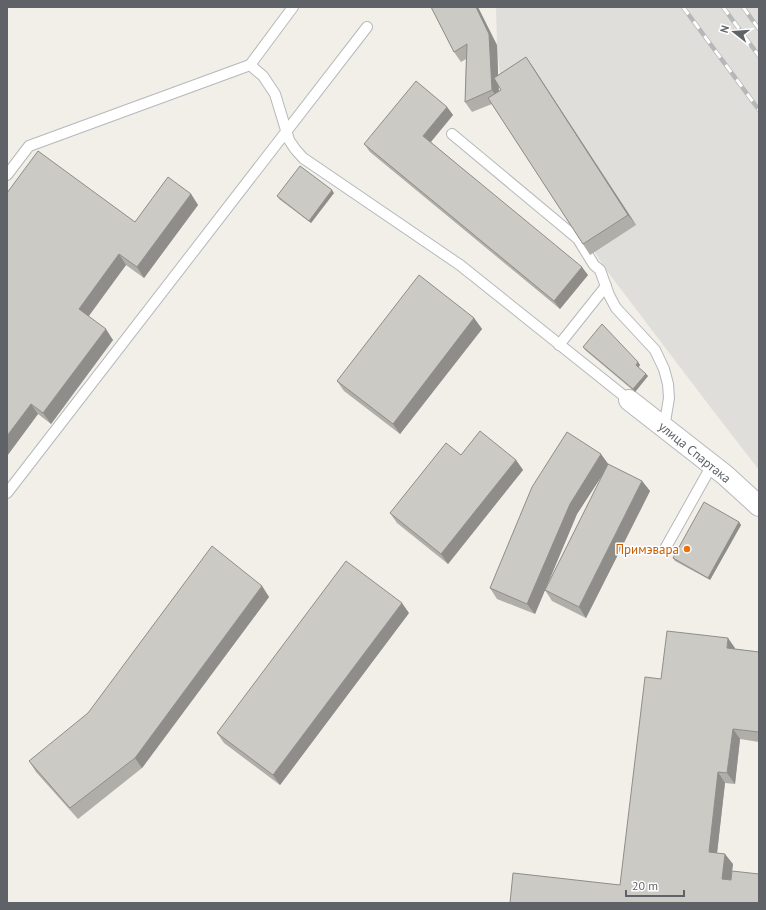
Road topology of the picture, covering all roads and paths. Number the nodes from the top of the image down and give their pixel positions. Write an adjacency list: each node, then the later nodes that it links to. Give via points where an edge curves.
1 (293, 7): 3 (lane)
2 (367, 28): 4 (lane)
3 (250, 65): 4 (lane, via 264,76 275,94); 6 (lane, via 29,146)
4 (286, 132): 8 (lane, via 303,158 460,265); 12 (lane)
5 (452, 134): 7 (lane, via 578,240 600,270)
6 (7, 175)
7 (606, 286): 8 (lane); 10 (lane, via 616,308 655,350 664,370 669,398)
8 (558, 345): 9 (lane)
9 (629, 400): 10 (street, улица Спартака)
10 (664, 428): 11 (street, улица Спартака)
11 (712, 465): 13 (street, улица Спартака); 14 (lane)
12 (7, 493)
13 (759, 506)
14 (666, 547)

